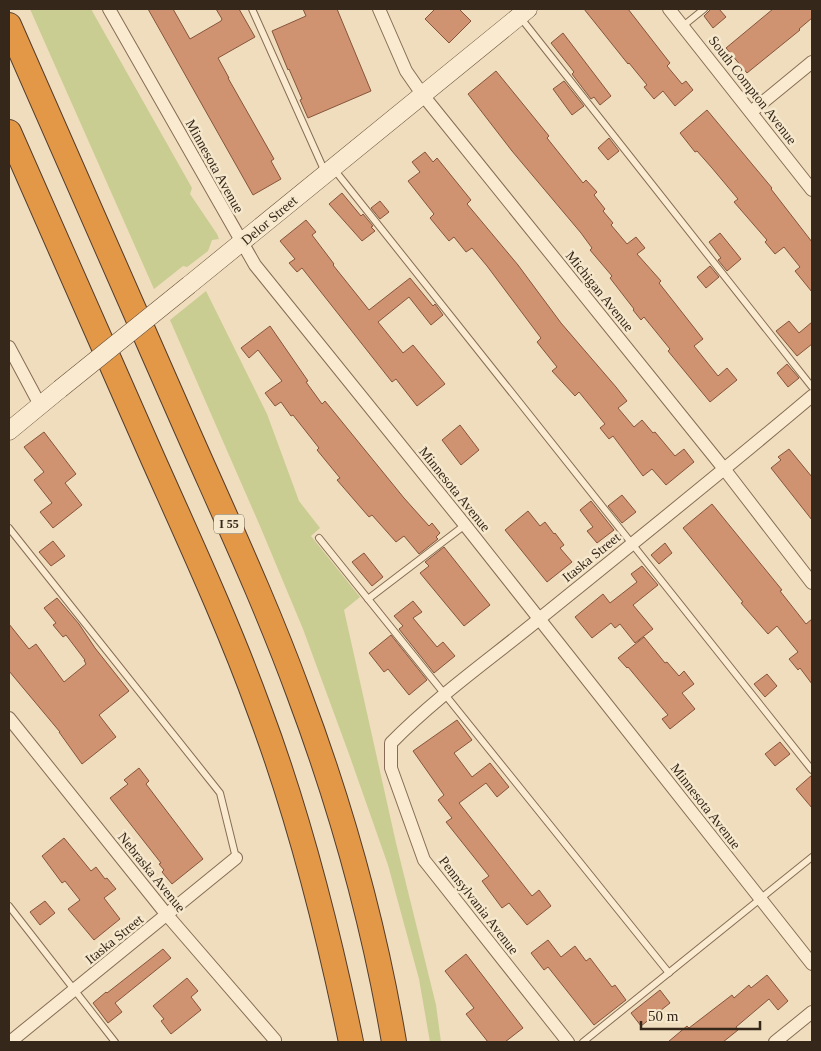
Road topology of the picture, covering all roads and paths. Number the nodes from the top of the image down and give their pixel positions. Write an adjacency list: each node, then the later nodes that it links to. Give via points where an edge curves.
1 (109, 9): 15 (street, Minnesota Avenue)
2 (252, 9): 13 (lane)
3 (379, 9): 10 (street, Michigan Avenue, via 406,71)
4 (669, 9): 8 (street, South Compton Avenue)
5 (704, 9): 8 (lane)
6 (523, 12): 10 (street, Delor Street); 17 (lane)
7 (9, 25): 46 (highway, I 55, via 244,557 300,694 354,863)
8 (683, 26): 11 (street, South Compton Avenue)
9 (812, 62): 11 (street)
10 (422, 94): 13 (street, Delor Street); 21 (street, Michigan Avenue)
11 (751, 112): 14 (street, South Compton Avenue)
12 (9, 132): 45 (highway, via 196,555 260,712 312,875)
13 (329, 170): 15 (street, Delor Street); 25 (lane)
14 (812, 190)
15 (241, 243): 19 (street, Delor Street, bridge); 22 (street, Minnesota Avenue, via 255,265)
16 (9, 347): 19 (street)
17 (812, 388)
18 (812, 396): 21 (street, Itaska Street)
19 (40, 404): 20 (street, Delor Street)
20 (9, 431)
21 (725, 470): 25 (street, Itaska Street); 26 (street, Michigan Avenue)
22 (465, 524): 27 (lane); 28 (street, Minnesota Avenue)
23 (9, 528): 34 (lane, via 220,793)
24 (319, 538): 27 (lane)
25 (632, 543): 28 (street, Itaska Street); 32 (lane)
26 (812, 583)
27 (368, 599): 29 (lane)
28 (539, 619): 29 (street, Itaska Street); 35 (street, Minnesota Avenue)
29 (446, 695): 31 (street, Itaska Street); 39 (lane)
30 (9, 718): 37 (street, Nebraska Avenue)
31 (391, 742): 47 (street, Pennsylvania Avenue, via 391,768 424,860)
32 (812, 770)
33 (812, 857): 35 (lane)
34 (236, 858): 37 (street, Itaska Street)
35 (760, 899): 38 (street, Minnesota Avenue); 39 (lane)
36 (9, 906): 40 (lane)
37 (166, 915): 40 (street, Itaska Street); 44 (street, Nebraska Avenue)
38 (812, 964)
39 (669, 973): 48 (lane)
40 (74, 990): 42 (street, Itaska Street); 43 (lane)
41 (812, 1012): 49 (street)
42 (10, 1042)
43 (115, 1042)
44 (275, 1042)
45 (351, 1042)
46 (394, 1042)
47 (568, 1042)
48 (583, 1042)
49 (774, 1042)

